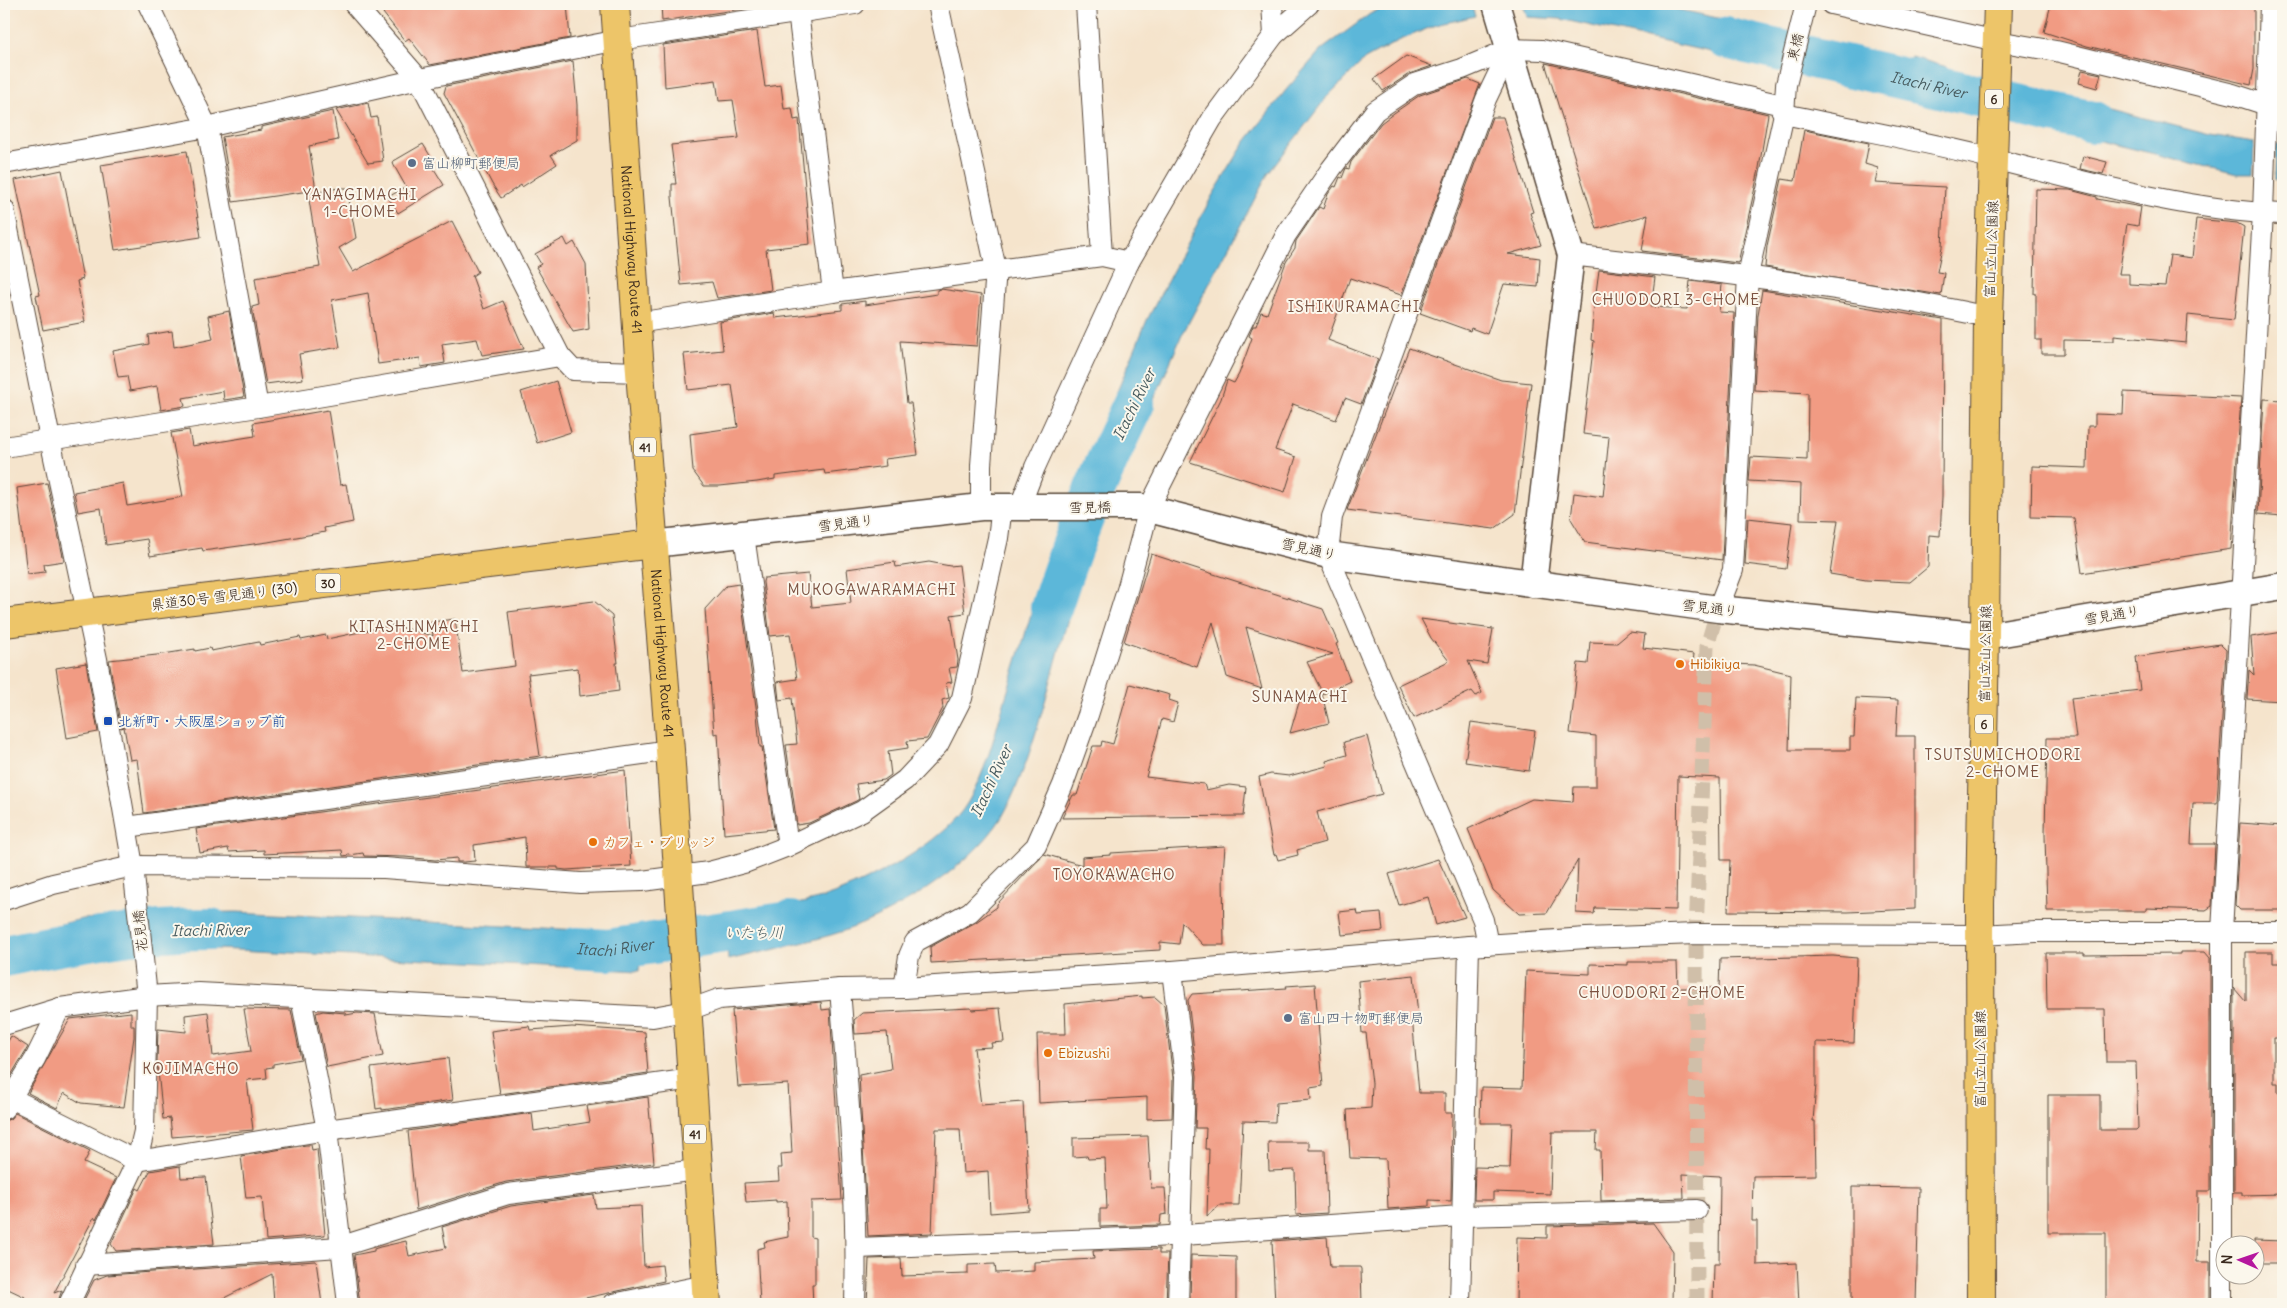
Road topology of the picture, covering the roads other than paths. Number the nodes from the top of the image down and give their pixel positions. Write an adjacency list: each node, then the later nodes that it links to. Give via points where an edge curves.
1 (148, 4): 22 (street)
2 (354, 4): 19 (street)
3 (615, 4): 16 (main road, National Highway Route 41 / 41)
4 (855, 4): 14 (street)
5 (938, 4): 30 (street)
6 (1086, 4): 28 (street)
7 (1272, 4): 15 (street)
8 (1309, 4): 15 (street)
9 (1496, 4): 17 (street)
10 (1831, 4): 18 (street)
11 (1998, 4): 18 (main road, 富山立山公園線 / 6)
12 (2270, 4): 20 (street)
13 (1805, 7): 21 (street, 東橋, via 1786,85)
14 (797, 8): 16 (street); 32 (street)
15 (1274, 35): 29 (street, via 1212,119)
16 (619, 40): 19 (street); 34 (main road, National Highway Route 41 / 41)
17 (1509, 46): 21 (street, via 1542,50 1778,104); 27 (street); 41 (street, via 1462,69 1415,84 1375,111 1286,235); 44 (street, via 1486,100 1332,517)
18 (1996, 48): 20 (street, via 2056,51); 23 (main road, 富山立山公園線 / 6)
19 (419, 79): 22 (street); 35 (street)
20 (2275, 105): 26 (street)
21 (1784, 114): 23 (street); 31 (street, 東橋)
22 (207, 127): 24 (street); 37 (street)
23 (1993, 151): 26 (street, via 2045,173 2190,204); 33 (main road, 富山立山公園線 / 6)
24 (4, 164)
25 (4, 209): 38 (street, 花見橋)
26 (2273, 214): 47 (street)
27 (1570, 255): 31 (street); 45 (street)
28 (1102, 256): 29 (street); 30 (street)
29 (1130, 262): 40 (street, via 1040,458)
30 (996, 269): 32 (street); 40 (street, via 981,465)
31 (1748, 275): 33 (street); 48 (street, 東橋, via 1733,570)
32 (832, 292): 34 (street)
33 (1988, 317): 51 (main road, 富山立山公園線 / 6)
34 (637, 323): 36 (main road, National Highway Route 41 / 41)
35 (560, 356): 36 (street, via 573,370); 37 (street)
36 (640, 372): 43 (main road, National Highway Route 41 / 41)
37 (258, 407): 38 (street)
38 (50, 440): 39 (street); 49 (street, 花見橋)
39 (4, 447)
40 (1011, 507): 41 (street, 雪見橋); 42 (street, 雪見通り); 54 (street, via 998,538 962,698 938,745 905,780 862,811)
41 (1145, 508): 44 (street, 雪見通り); 63 (street, via 1128,587 1088,715 1063,785 1036,846 970,912 915,942 909,956)
42 (744, 535): 43 (street, 雪見通り); 54 (street)
43 (653, 544): 49 (main road, 県道30号 雪見通り (30) / 30); 52 (main road, National Highway Route 41 / 41)
44 (1328, 555): 45 (street, 雪見通り); 61 (street, via 1483,920)
45 (1533, 584): 48 (street, 雪見通り)
46 (2283, 586): 47 (street, 雪見通り)
47 (2242, 593): 51 (street, 雪見通り); 58 (street)
48 (1718, 609): 51 (street, 雪見通り)
49 (87, 613): 50 (main road, 県道30号 雪見通り (30) / 30); 53 (street, 花見橋)
50 (4, 623)
51 (1986, 636): 60 (main road, 富山立山公園線 / 6)
52 (670, 750): 53 (street); 56 (main road, National Highway Route 41 / 41)
53 (127, 827): 55 (street, 花見橋)
54 (788, 846): 56 (street)
55 (133, 866): 56 (street, via 384,868 580,883 642,881); 57 (street, via 53,884); 65 (street, 花見橋)
56 (678, 884): 68 (main road, National Highway Route 41 / 41)
57 (4, 900)
58 (2222, 931): 59 (street); 60 (street); 89 (street)
59 (2283, 932)
60 (1980, 935): 61 (street, via 1696,934); 88 (main road, 富山立山公園線 / 6)
61 (1478, 945): 62 (street); 76 (street)
62 (1172, 971): 63 (street); 77 (street, via 1186,1078)
63 (904, 988): 64 (street)
64 (840, 989): 68 (street, via 719,1000); 79 (street)
65 (147, 996): 66 (street, via 200,993); 67 (street); 73 (street, 花見橋, via 144,1131)
66 (301, 998): 68 (street, via 653,1017); 72 (street)
67 (60, 1008): 69 (street); 71 (street)
68 (686, 1011): 70 (main road, National Highway Route 41 / 41)
69 (4, 1024)
70 (692, 1079): 72 (street); 74 (main road, National Highway Route 41 / 41)
71 (7, 1104): 73 (street)
72 (327, 1130): 73 (street); 78 (street)
73 (137, 1161): 80 (street, 花見橋)
74 (697, 1170): 78 (street, via 508,1194); 81 (main road, National Highway Route 41 / 41)
75 (1697, 1210): 76 (street)
76 (1461, 1216): 77 (street); 87 (street)
77 (1180, 1234): 79 (street); 86 (street)
78 (340, 1247): 80 (street); 83 (street)
79 (857, 1248): 85 (street)
80 (86, 1265): 82 (street, 花見橋)
81 (706, 1295): 84 (street)
82 (68, 1304)
83 (348, 1304)
84 (613, 1304)
85 (855, 1304)
86 (1178, 1304)
87 (1460, 1304)
88 (1980, 1304)
89 (2222, 1304)

